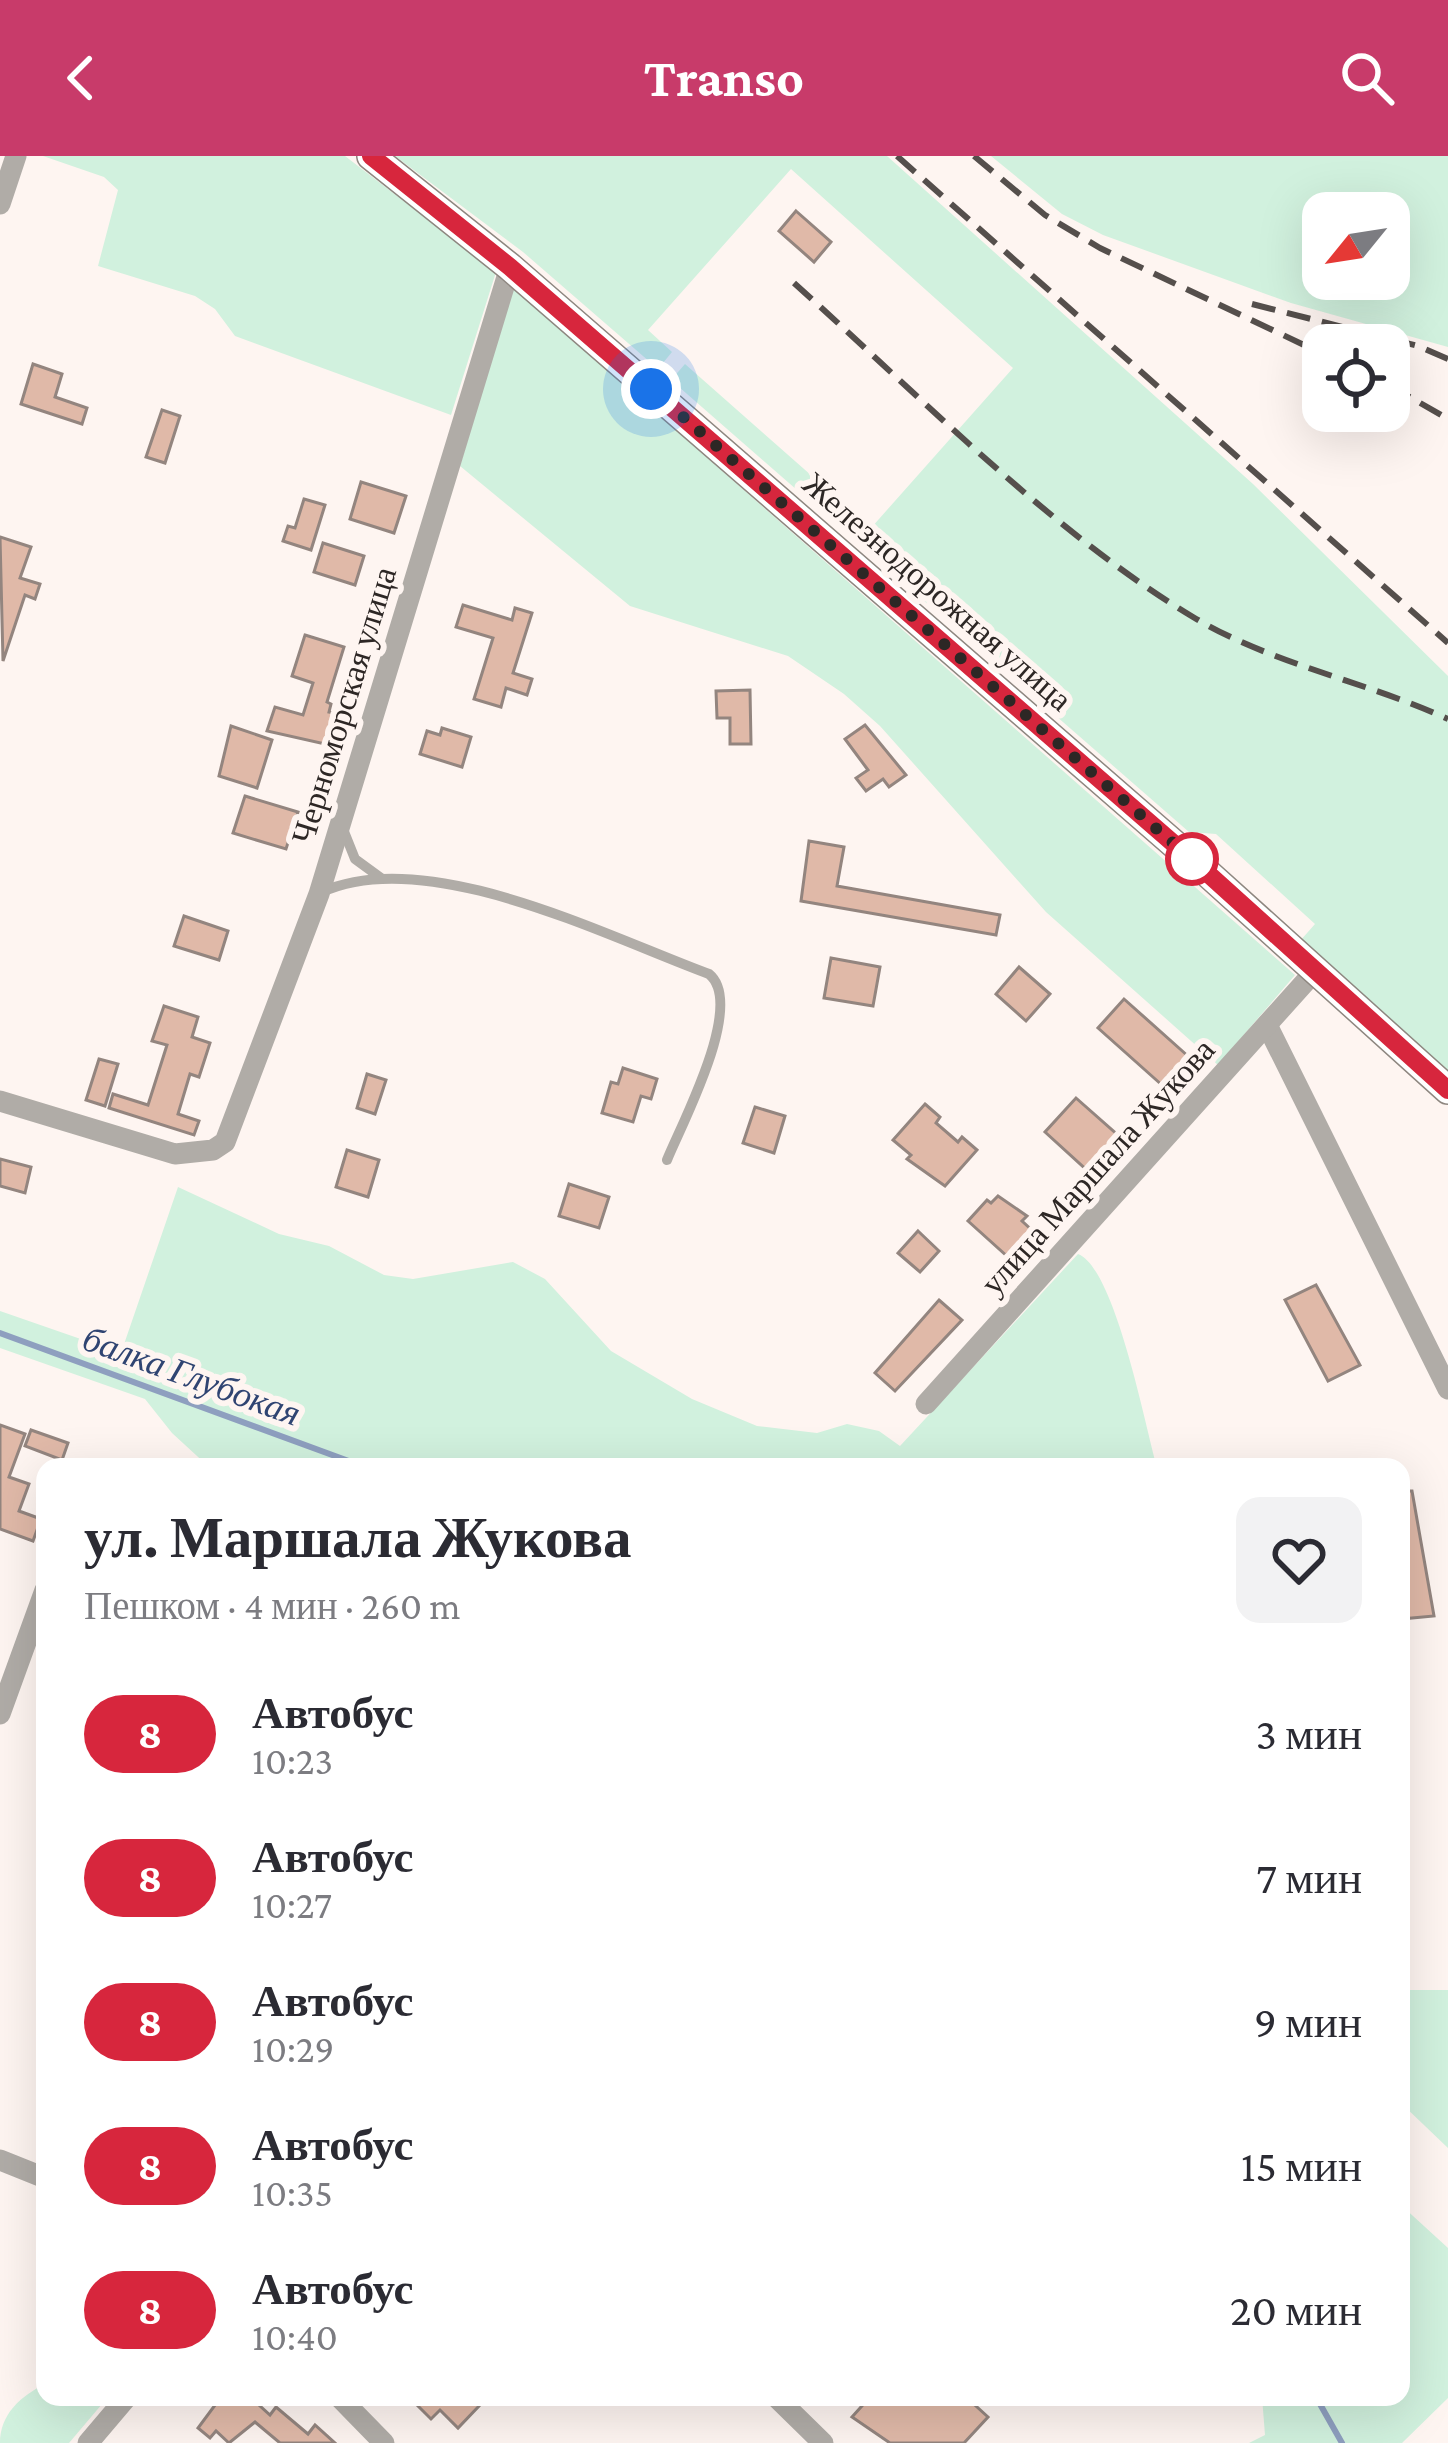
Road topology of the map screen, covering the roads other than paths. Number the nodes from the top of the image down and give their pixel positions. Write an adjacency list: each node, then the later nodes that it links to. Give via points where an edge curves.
1 (16, 156): 3 (street)
2 (371, 156): 4 (main road, Железнодорожная улица)
3 (0, 204)
4 (510, 267): 5 (street, Черноморская улица); 8 (main road, Железнодорожная улица)
5 (341, 825): 6 (lane, via 355,859); 7 (street, Черноморская улица)
6 (384, 879): 7 (lane, via 348,881); 12 (lane, via 496,896 622,938 718,982 713,1047)
7 (320, 894): 11 (street, Черноморская улица, via 233,1128 214,1150 175,1154)
8 (1315, 971): 9 (street, улица Маршала Жукова); 10 (main road, Железнодорожная улица)
9 (1268, 1025): 13 (street); 14 (street, улица Маршала Жукова)
10 (1448, 1090)
11 (0, 1100)
12 (667, 1160)
13 (1448, 1389)
14 (926, 1404)
15 (36, 1615): 16 (street)
16 (0, 1714)
17 (0, 2160): 18 (street)
18 (36, 2174)
19 (119, 2406): 22 (street)
20 (348, 2406): 23 (street)
21 (785, 2406): 24 (street)
22 (88, 2443)
23 (384, 2443)
24 (823, 2443)

